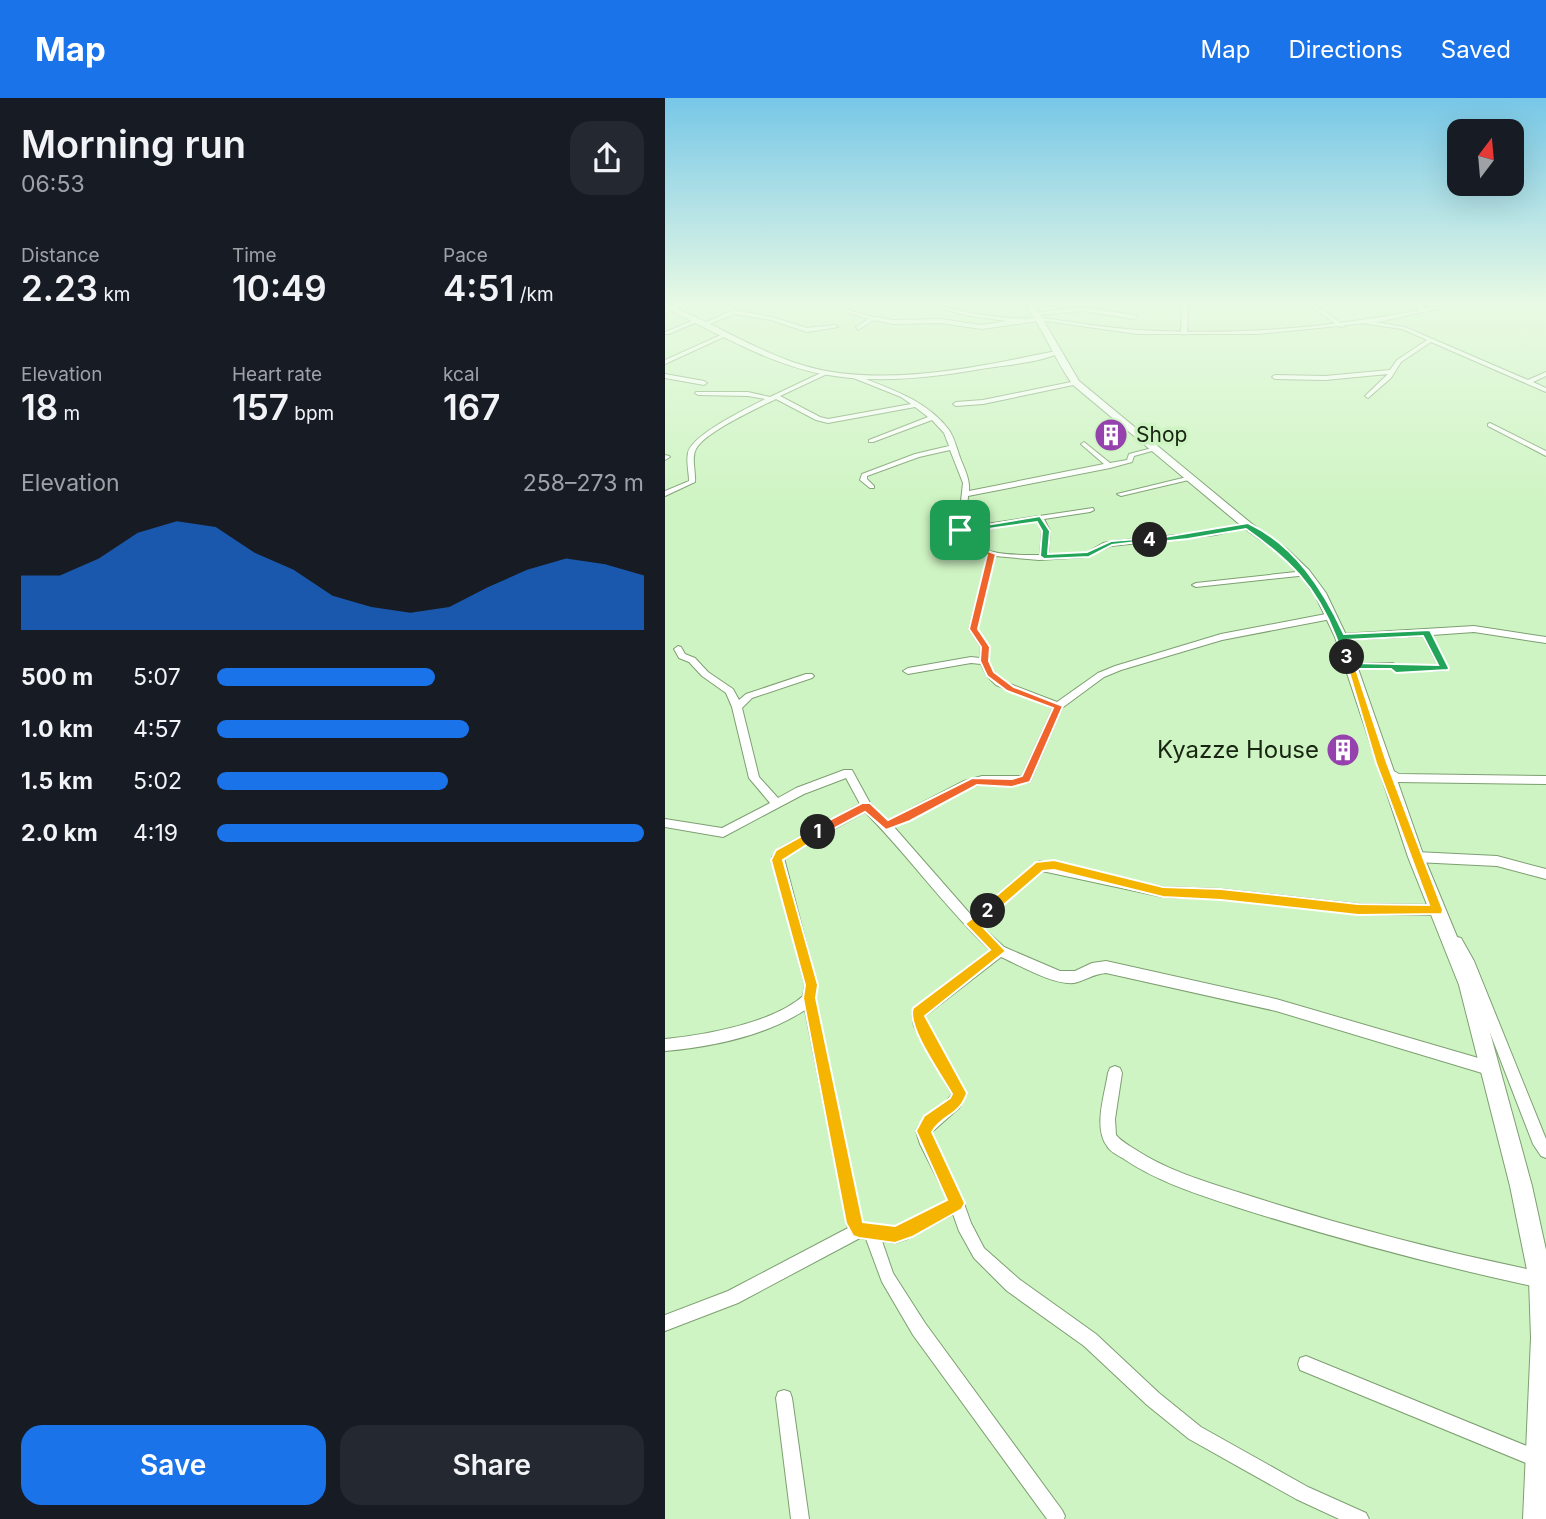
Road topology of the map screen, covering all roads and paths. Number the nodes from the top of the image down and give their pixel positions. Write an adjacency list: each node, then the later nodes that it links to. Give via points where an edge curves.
1 (816, 370): 6 (street)
2 (940, 370): 8 (street)
3 (1067, 370): 13 (main road)
4 (1500, 370): 11 (street)
5 (1389, 372): 10 (street); 16 (street)
6 (825, 373): 8 (street); 17 (street)
7 (1546, 374): 11 (street)
8 (853, 376): 19 (street)
9 (667, 377): 12 (street)
10 (1275, 377)
11 (1528, 382): 14 (street)
12 (704, 383)
13 (1076, 383): 18 (street); 25 (main road)
14 (1546, 390)
15 (698, 393): 17 (street)
16 (1368, 396)
17 (773, 397): 19 (street, via 828,421); 30 (street, via 697,443 691,454 692,482)
18 (956, 404)
19 (916, 405): 20 (street)
20 (933, 417): 22 (street); 24 (street)
21 (1490, 425): 26 (street)
22 (871, 441)
23 (1084, 444): 27 (street)
24 (954, 447): 29 (street, via 864,475 863,480); 31 (street)
25 (1156, 449): 27 (street); 28 (main road)
26 (1546, 454)
27 (1110, 466): 31 (street)
28 (1191, 478): 32 (street); 35 (main road)
29 (872, 487)
30 (665, 494)
31 (966, 494): 36 (street)
32 (1121, 494)
33 (1090, 510): 34 (street)
34 (1040, 519): 36 (street); 38 (street, via 1046,531)
35 (1248, 526): 38 (street, via 1188,537 1111,543 1083,555); 39 (main road)
36 (960, 530): 37 (street, via 964,545)
37 (992, 554): 38 (street); 46 (street, via 973,629 985,647)
38 (1044, 556)
39 (1305, 573): 40 (street); 41 (main road)
40 (1196, 585)
41 (1331, 616): 43 (main road); 50 (street, via 1221,637 1118,668)
42 (1426, 633): 43 (street); 44 (street, via 1474,629); 47 (street, via 1444,668)
43 (1341, 637): 47 (main road)
44 (1546, 640)
45 (678, 649): 51 (street, via 730,691)
46 (985, 661): 48 (street); 50 (street, via 999,683)
47 (1350, 666): 52 (main road)
48 (908, 671)
49 (809, 676): 51 (street, via 748,696)
50 (1058, 706): 57 (street, via 1026,779 976,781)
51 (737, 707): 54 (street, via 754,778)
52 (1385, 770): 53 (street, via 1397,778); 58 (main road)
53 (1546, 780)
54 (776, 804): 55 (street, via 848,772); 56 (street, via 723,833)
55 (866, 806): 57 (street); 63 (street, via 778,857 811,985)
56 (665, 823)
57 (886, 826): 61 (street)
58 (1416, 857): 59 (street, via 1497,861); 60 (main road)
59 (1546, 874)
60 (1440, 917): 61 (street, via 1163,892 1041,866); 65 (main road, via 1468,985); 67 (street, via 1468,961)
61 (971, 924): 62 (street)
62 (1000, 951): 65 (street, via 1060,977 1107,967 1276,1005); 68 (street, via 918,1013 959,1093 956,1103 923,1131)
63 (810, 998): 64 (street, via 771,1020); 69 (street, via 854,1223)
64 (665, 1045)
65 (1492, 1069): 70 (main road)
66 (1115, 1073): 70 (street, via 1109,1137 1143,1164 1175,1181 1356,1237)
67 (1546, 1151)
68 (957, 1203): 69 (street, via 907,1231 882,1235); 78 (street, via 979,1253 1013,1286 1090,1339 1195,1433 1302,1493)
69 (865, 1230): 71 (street, via 732,1297); 76 (street, via 919,1329)
70 (1541, 1280): 73 (main road)
71 (665, 1323)
72 (1306, 1364): 75 (street)
73 (1544, 1365): 75 (main road)
74 (784, 1398): 77 (street)
75 (1541, 1460): 79 (main road)
76 (1056, 1516)
77 (800, 1519)
78 (1360, 1519)
79 (1537, 1519)

